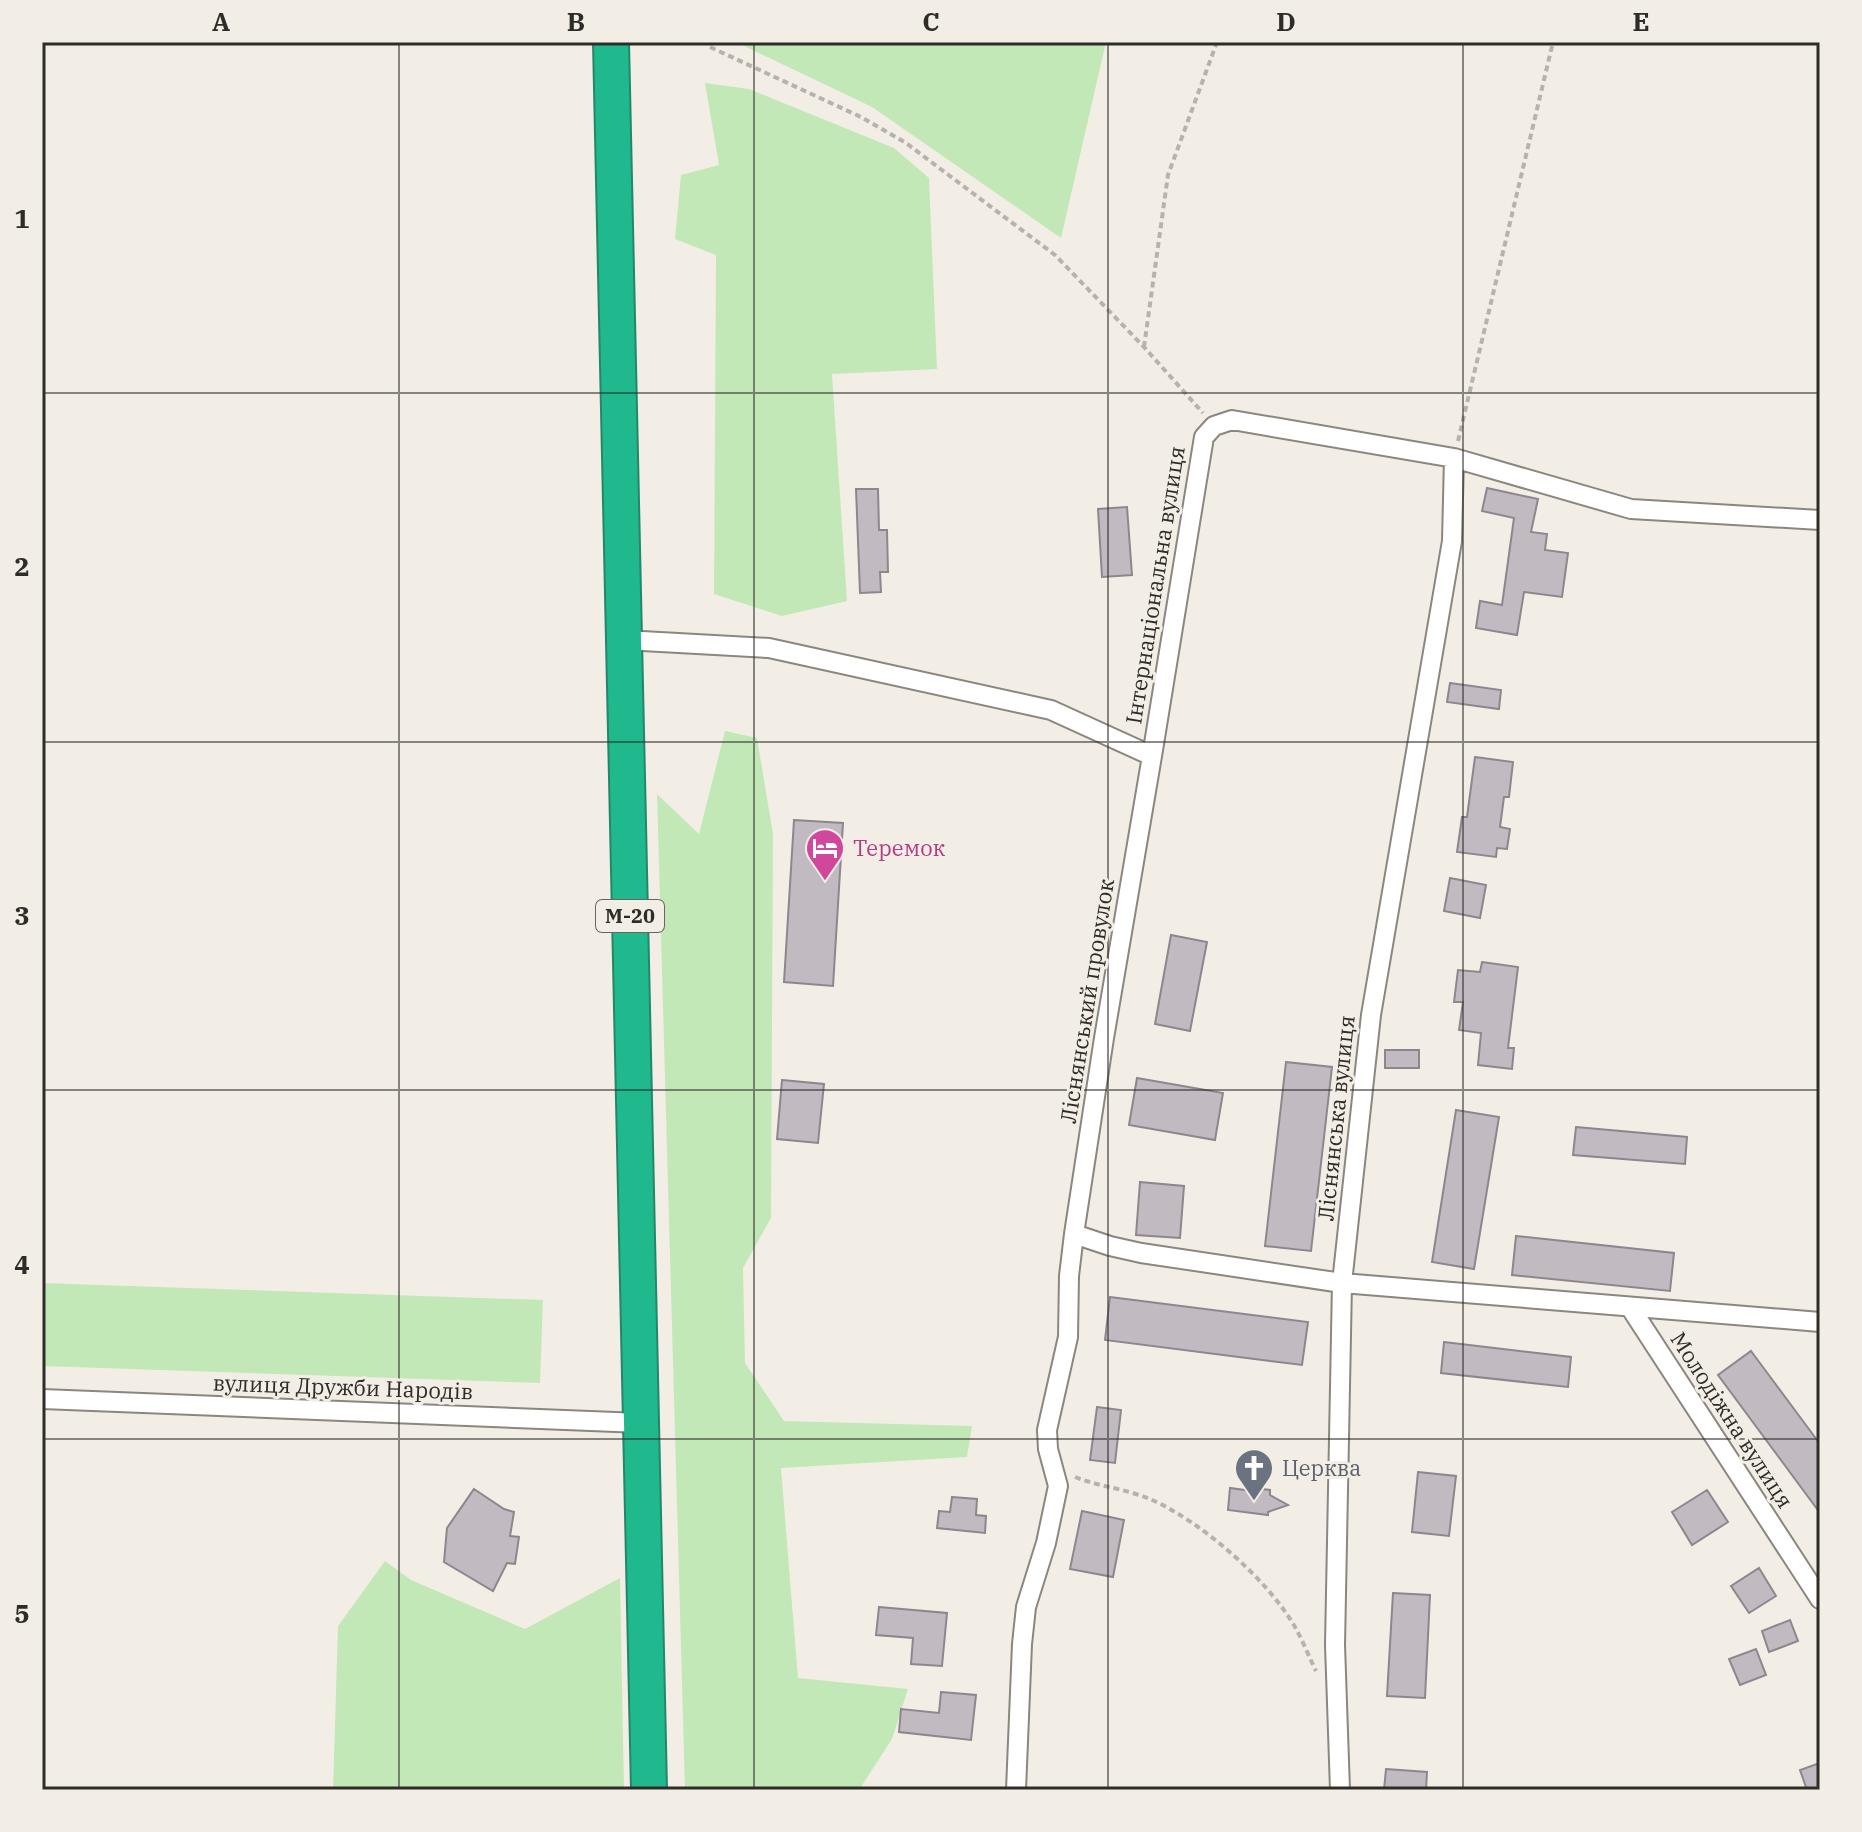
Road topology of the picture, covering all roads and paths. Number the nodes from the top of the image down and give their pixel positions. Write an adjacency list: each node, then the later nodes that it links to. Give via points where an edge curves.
1 (611, 42): 9 (highway, М-20)
2 (1217, 42): 5 (path, via 1168,175)
3 (1553, 42): 7 (path)
4 (710, 47): 5 (path, via 906,143 1055,255)
5 (1144, 347): 6 (path)
6 (1214, 426): 7 (street, via 1232,420); 10 (street, Інтернаціональна вулиця, via 1204,437)
7 (1454, 458): 8 (street, via 1631,509); 12 (street, Ліснянська вулиця, via 1452,541 1371,1015)
8 (1820, 520)
9 (624, 640): 10 (street, via 769,648 1051,710); 16 (highway, М-20)
10 (1152, 756): 11 (street, Ліснянський провулок)
11 (1074, 1234): 12 (street, via 1141,1253); 17 (street, Ліснянський провулок, via 1068,1337 1047,1430)
12 (1342, 1283): 13 (street); 19 (street, Ліснянська вулиця)
13 (1630, 1307): 14 (street); 18 (street, Молодіжна вулиця)
14 (1820, 1322)
15 (42, 1399): 16 (street, вулиця Дружби Народів)
16 (641, 1423): 20 (highway, М-20)
17 (1055, 1469): 19 (path, via 1150,1499 1236,1557 1294,1625); 21 (street, Ліснянський провулок, via 1058,1486 1026,1607)
18 (1820, 1599)
19 (1337, 1708): 22 (street, Ліснянська вулиця)
20 (649, 1790)
21 (1016, 1790)
22 (1340, 1790)

